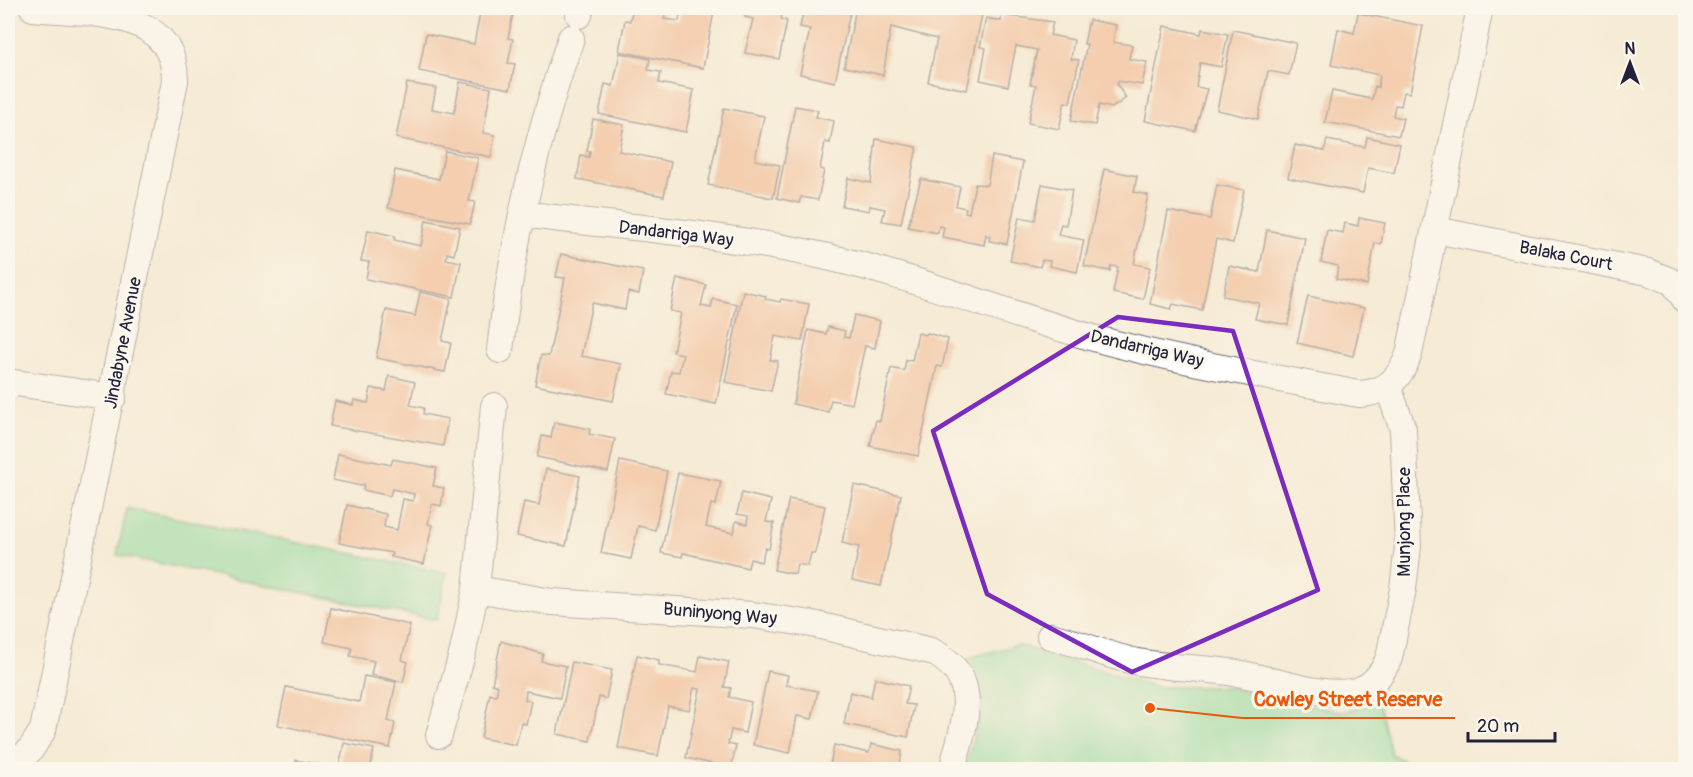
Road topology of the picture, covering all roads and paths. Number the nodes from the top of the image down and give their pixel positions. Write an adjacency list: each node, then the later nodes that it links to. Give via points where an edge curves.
1 (33, 8): 10 (street, Jindabyne Avenue, via 138,22 150,27 162,39 175,68)
2 (1480, 8): 5 (street)
3 (577, 20): 4 (street, via 540,135)
4 (522, 214): 7 (street); 9 (street, Dandarriga Way, via 801,252 927,283 1104,341 1359,394 1373,394)
5 (1435, 230): 6 (street, Balaka Court, via 1648,272 1673,282); 9 (street, via 1409,354 1404,368)
6 (1686, 301)
7 (501, 350)
8 (8, 382): 10 (street)
9 (1388, 387): 13 (street, Munjong Place, via 1403,429 1407,565 1389,658 1369,686 1334,693 1241,674 1167,667)
10 (113, 397): 15 (street, Jindabyne Avenue, via 43,730 31,749 16,763)
11 (494, 406): 12 (street)
12 (476, 589): 14 (street); 16 (street, Buninyong Way, via 552,602 696,610 812,624 932,651 948,659 967,694)
13 (1050, 636)
14 (439, 735)
15 (8, 763)
16 (952, 770)

